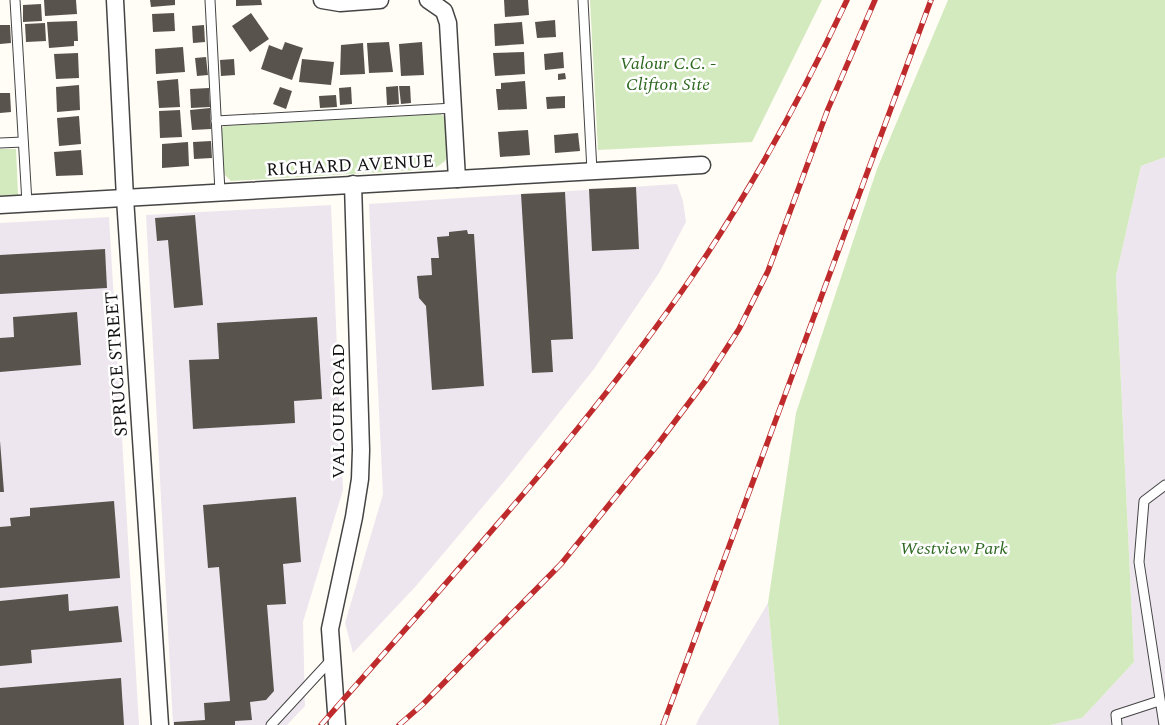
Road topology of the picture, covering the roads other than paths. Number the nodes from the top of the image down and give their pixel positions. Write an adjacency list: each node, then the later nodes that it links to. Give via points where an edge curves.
1 (15, 0): 10 (lane)
2 (114, 0): 17 (street, SPRUCE STREET)
3 (210, 0): 9 (lane)
4 (322, 0): 5 (street, via 340,3)
5 (380, 0)
6 (428, 0): 8 (street, via 444,11 448,23)
7 (583, 0): 13 (lane)
8 (454, 108): 9 (lane); 14 (street)
9 (216, 121): 16 (lane)
10 (23, 142): 11 (lane); 18 (lane)
11 (0, 143)
12 (702, 164): 13 (street, RICHARD AVENUE)
13 (592, 171): 14 (street, RICHARD AVENUE)
14 (457, 179): 15 (street, RICHARD AVENUE)
15 (353, 184): 16 (street, RICHARD AVENUE); 21 (street, VALOUR ROAD, via 362,450 354,517 330,629)
16 (220, 192): 17 (street, RICHARD AVENUE)
17 (125, 198): 18 (street, RICHARD AVENUE); 23 (street, SPRUCE STREET)
18 (26, 203): 19 (street, RICHARD AVENUE)
19 (0, 204)
20 (1165, 485): 22 (lane, via 1144,501 1140,562)
21 (332, 660): 24 (lane); 25 (street, VALOUR ROAD)
22 (1159, 701): 26 (lane, via 1116,715); 27 (lane)
23 (160, 725)
24 (271, 725)
25 (337, 725)
26 (1117, 725)
27 (1164, 725)

